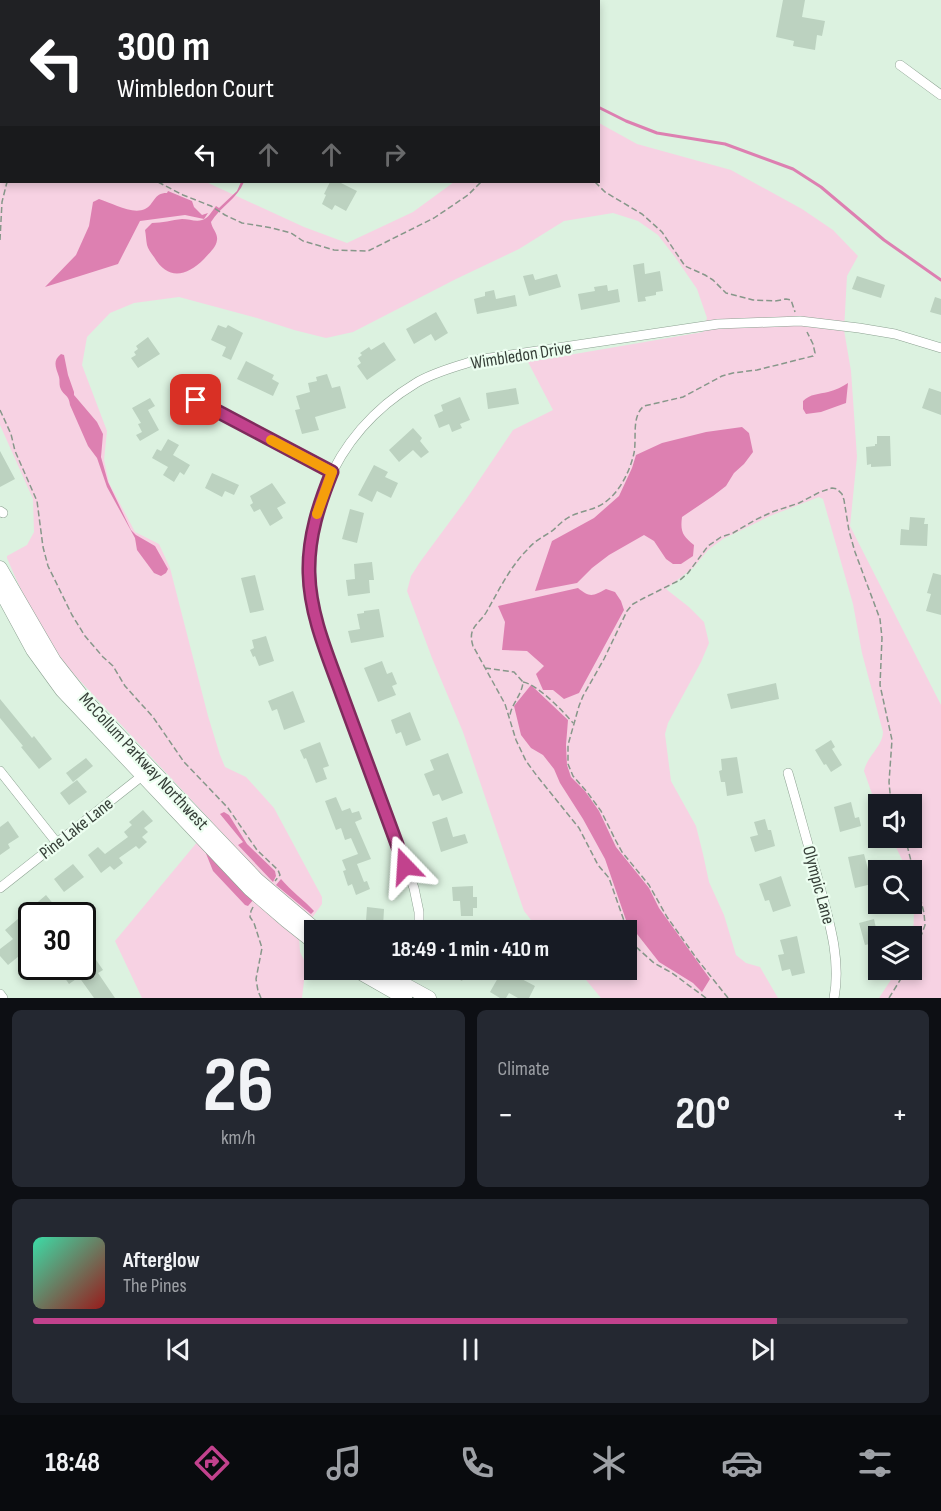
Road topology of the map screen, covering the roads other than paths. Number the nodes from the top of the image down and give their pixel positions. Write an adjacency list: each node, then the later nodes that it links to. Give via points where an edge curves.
1 (900, 65): 2 (street)
2 (941, 95)
3 (941, 348): 5 (street, Wimbledon Drive, via 895,334 800,321 718,324 476,360 432,376 396,397 357,434)
4 (196, 400): 5 (street)
5 (332, 472): 14 (street, Wimbledon Drive, via 310,545 312,604 414,888)
6 (0, 568): 9 (street, McCollum Parkway Northwest, via 54,661)
7 (0, 589): 9 (street, McCollum Parkway Northwest, via 50,675)
8 (0, 771): 11 (street)
9 (147, 772): 11 (street, Pine Lake Lane); 13 (street, McCollum Parkway Northwest, via 242,865)
10 (788, 773): 20 (street, Olympic Lane, via 831,927 837,967)
11 (57, 843): 12 (street, Pine Lake Lane)
12 (0, 888)
13 (264, 894): 15 (street, McCollum Parkway Northwest); 16 (street, McCollum Parkway Northwest)
14 (419, 920)
15 (304, 922)
16 (304, 932)
17 (397, 980): 18 (street); 19 (street)
18 (405, 998)
19 (429, 998)
20 (834, 998)

